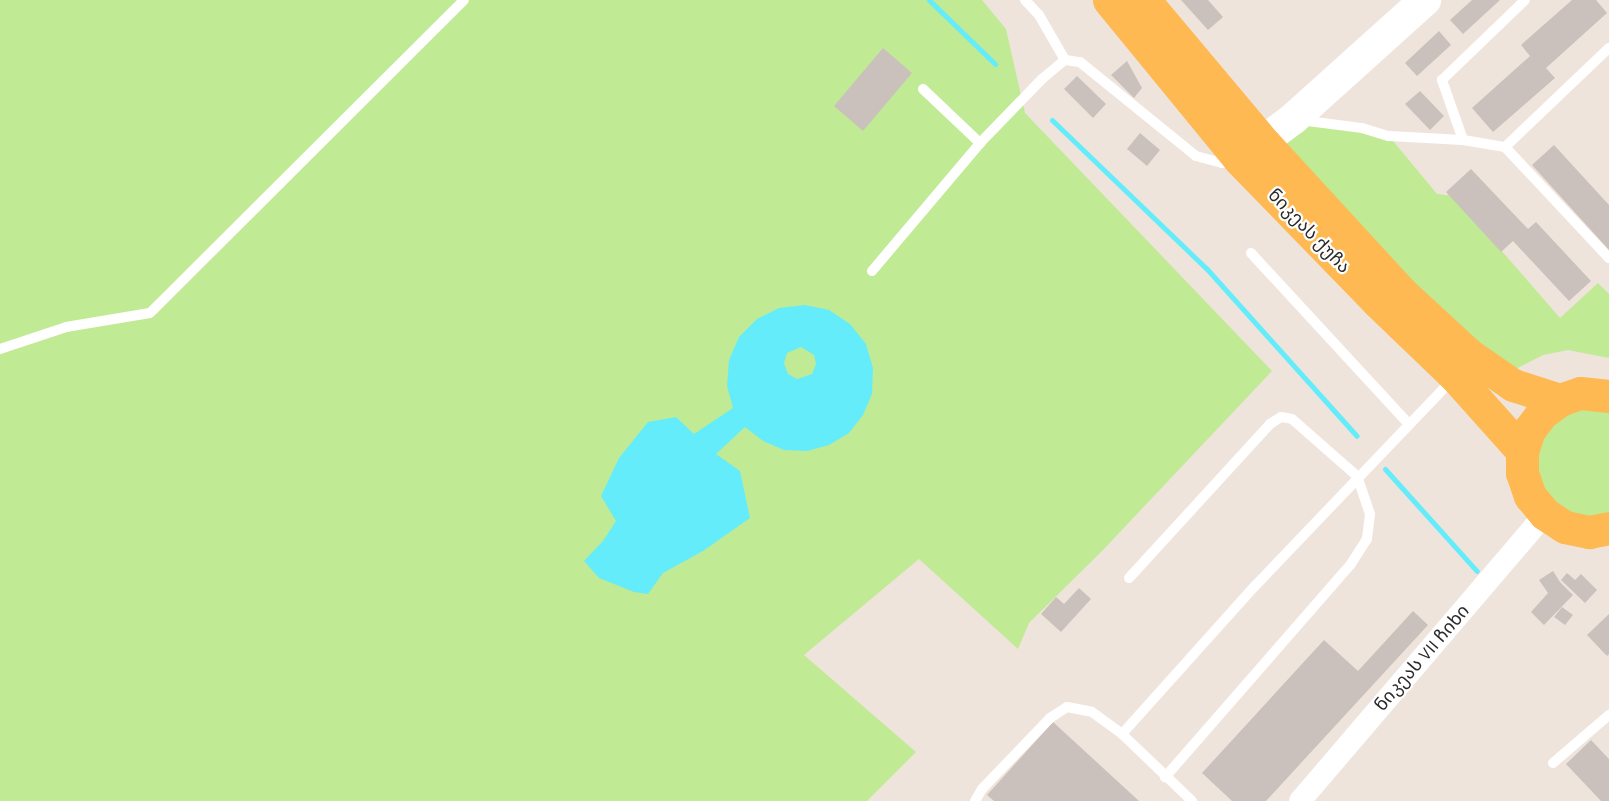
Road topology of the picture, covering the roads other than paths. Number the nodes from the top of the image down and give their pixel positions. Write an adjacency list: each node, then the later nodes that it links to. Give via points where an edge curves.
1 (464, 0): 18 (lane, via 150,313 66,327)
2 (1025, 0): 8 (lane, via 1039,15)
3 (1109, 0): 14 (main road, ნიკეას ქუჩა)
4 (1143, 0): 14 (main road, ნიკეას ქუჩა)
5 (1425, 0): 10 (main road)
6 (1525, 0): 11 (lane, via 1442,80)
7 (1609, 48): 13 (lane)
8 (1065, 60): 12 (lane); 14 (lane, via 1080,62 1196,156 1222,163)
9 (923, 89): 12 (lane)
10 (1293, 119): 11 (lane, via 1362,128 1389,136); 14 (main road)
11 (1463, 140): 13 (lane)
12 (980, 144): 17 (lane)
13 (1505, 147): 16 (lane)
14 (1252, 151): 19 (main road, ნიკეას ქუჩა, via 1377,301); 21 (main road, ნიკეას ქუჩა, via 1468,354 1513,385)
15 (1251, 253): 22 (lane)
16 (1609, 258)
17 (872, 271)
18 (0, 349)
19 (1455, 376): 22 (lane); 23 (main road, ნიკეას ქუჩა)
20 (1609, 396): 21 (main road, ნიკეას ქუჩა, via 1580,393)
21 (1560, 400): 23 (main road, ნიკეას ქუჩა, via 1542,413 1529,430)
22 (1408, 424): 24 (lane)
23 (1522, 451): 25 (main road, ნიკეას ქუჩა, via 1522,473 1530,496)
24 (1356, 476): 27 (lane, via 1292,419 1281,417 1270,424); 29 (lane); 31 (lane, via 1370,514 1367,538 1352,564)
25 (1545, 514): 26 (main road, ნიკეას ქუჩა, via 1565,527 1589,532); 34 (street, ნიკეას VII ჩიხი)
26 (1609, 528)
27 (1129, 578)
28 (1609, 715): 30 (lane)
29 (1122, 734): 31 (lane); 32 (lane, via 1092,712 1067,707 1050,718)
30 (1553, 763)
31 (1165, 777): 33 (lane)
32 (975, 801)
33 (1192, 801)
34 (1300, 801)

